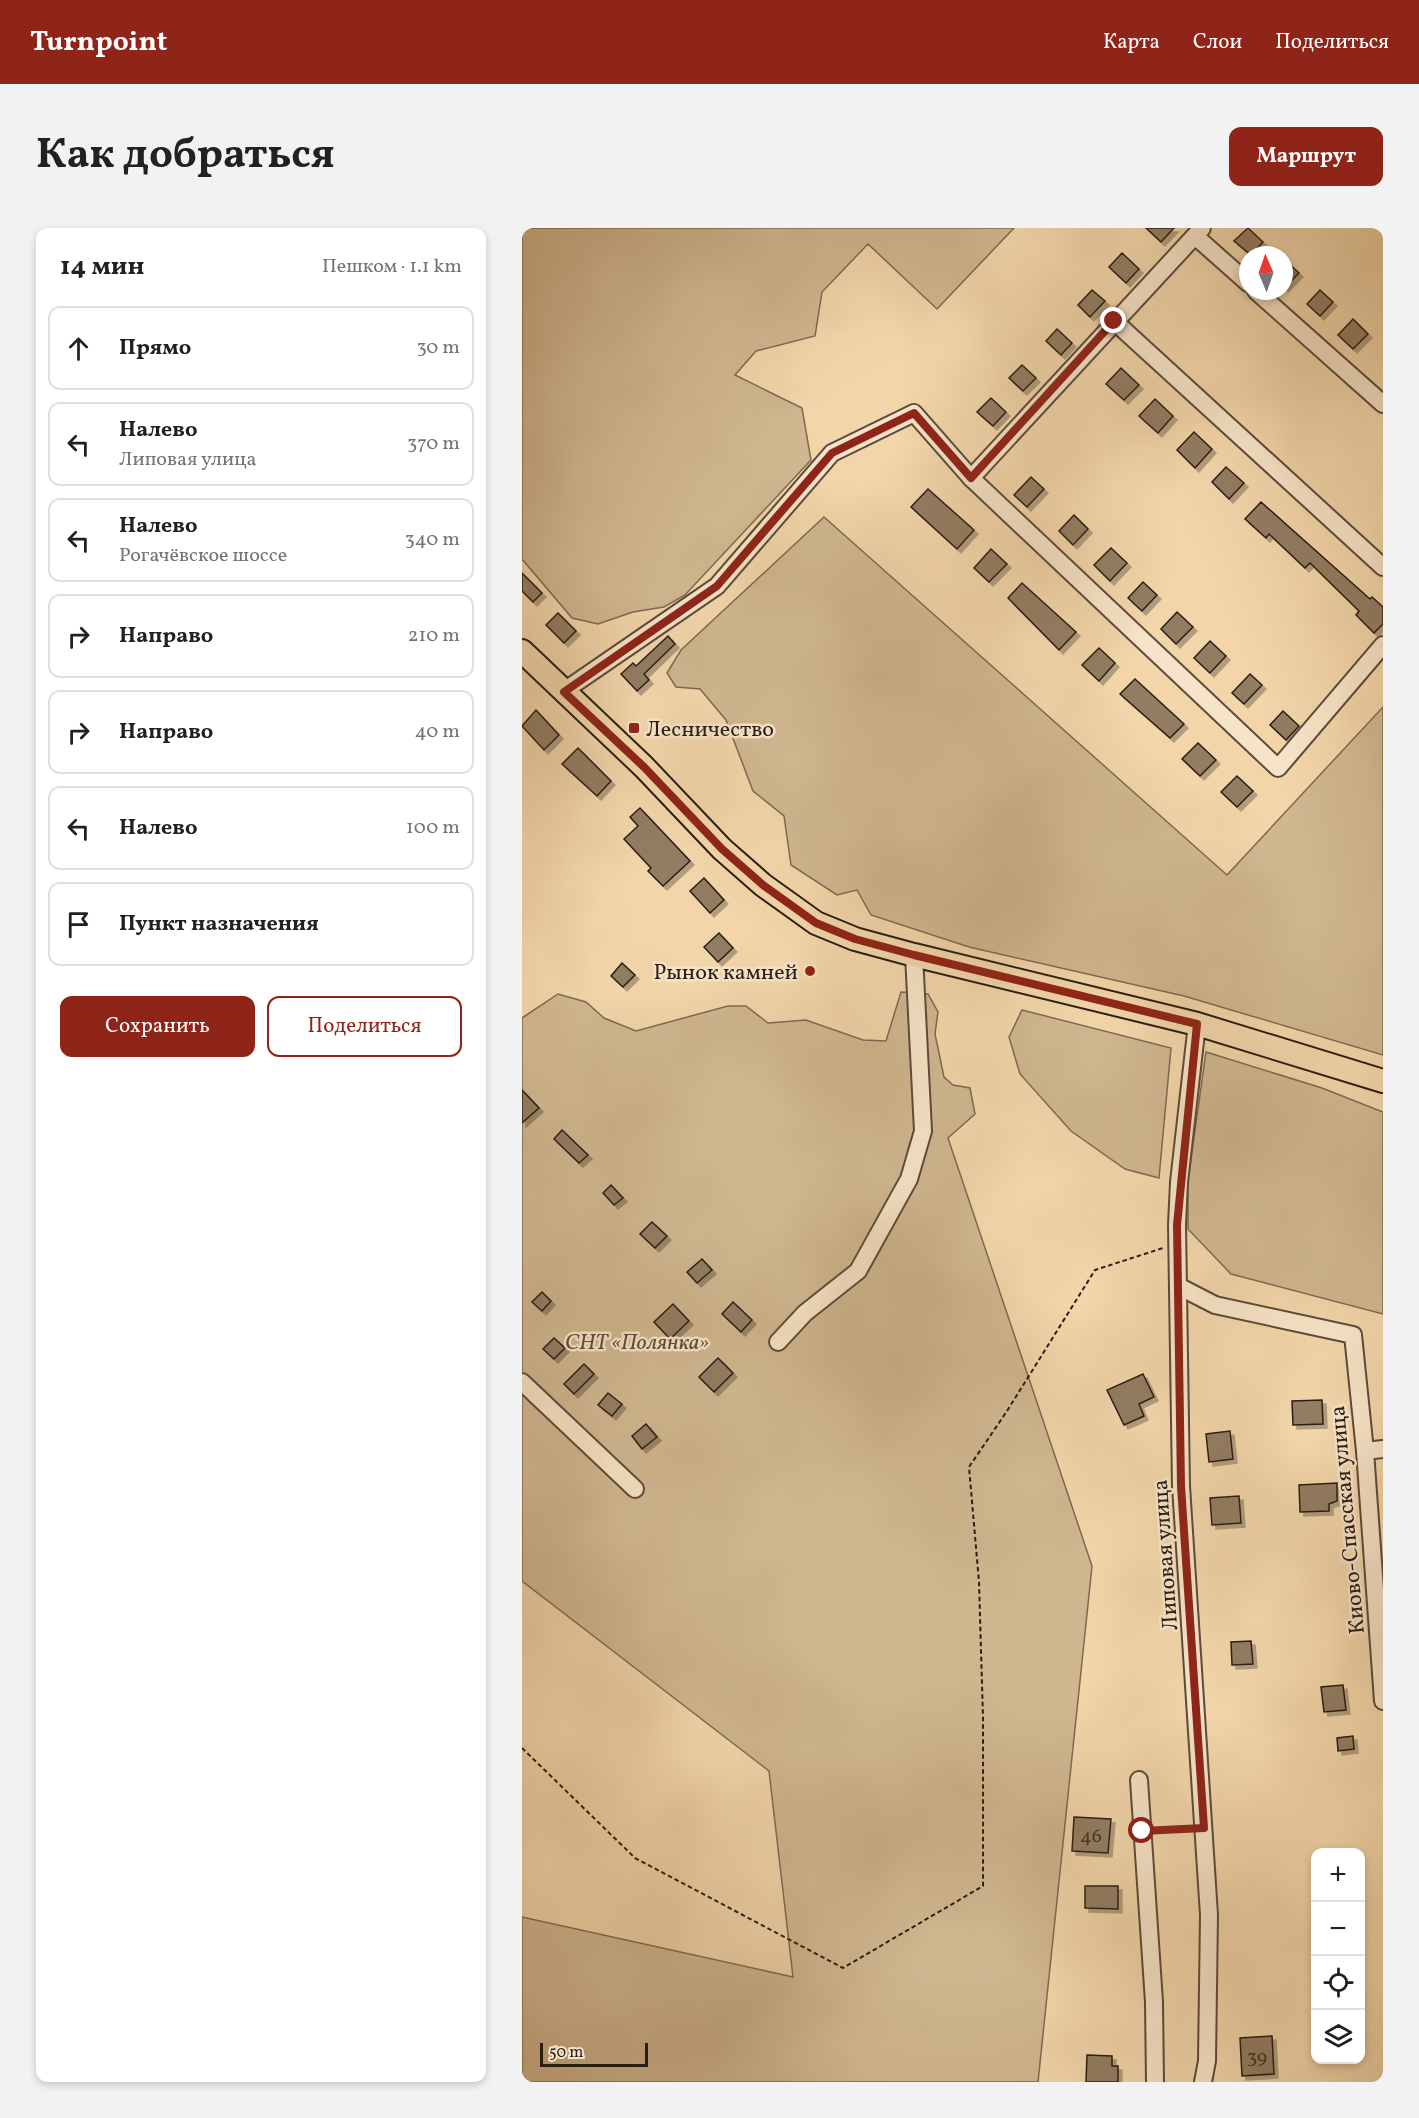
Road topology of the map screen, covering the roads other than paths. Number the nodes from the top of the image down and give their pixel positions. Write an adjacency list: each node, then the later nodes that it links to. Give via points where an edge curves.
1 (1198, 232): 2 (street); 4 (street)
2 (1239, 274)
3 (1267, 300): 5 (street)
4 (1114, 321): 6 (street); 7 (street)
5 (1383, 404)
6 (971, 478): 8 (street, via 1278,768); 10 (street, via 914,413 832,453 717,586)
7 (1383, 567)
8 (1383, 645)
9 (522, 651): 10 (main road)
10 (564, 692): 11 (main road, via 644,767 722,849 792,908 841,934)
11 (914, 955): 12 (main road); 15 (street, via 922,1131 909,1179 858,1271 804,1313)
12 (1197, 1024): 13 (main road); 14 (street, Липовая улица, via 1179,1182)
13 (1383, 1081)
14 (1180, 1287): 18 (street, Киово-Спасская улица, via 1215,1305 1353,1335); 23 (street, Липовая улица, via 1181,1486 1209,1915 1207,2061)
15 (778, 1342)
16 (522, 1382): 19 (street)
17 (1383, 1449): 18 (street)
18 (1365, 1451): 20 (street, Киово-Спасская улица)
19 (635, 1489)
20 (1383, 1701)
21 (1139, 1780): 22 (street, via 1154,2002)
22 (1155, 2082)
23 (1203, 2082)

